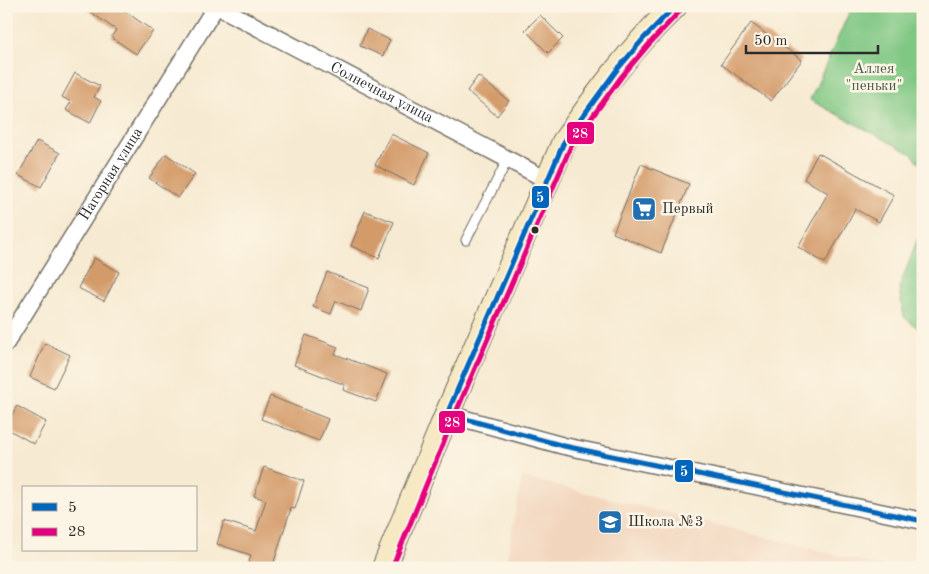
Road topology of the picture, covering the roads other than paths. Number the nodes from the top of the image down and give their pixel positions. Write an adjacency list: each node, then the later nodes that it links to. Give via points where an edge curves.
1 (216, 6): 3 (street, Солнечная улица); 6 (street, Нагорная улица)
2 (675, 6): 4 (main road, via 620,65 590,104 564,142)
3 (508, 159): 4 (street, Солнечная улица); 5 (lane)
4 (547, 180): 7 (main road)
5 (466, 240)
6 (6, 343)
7 (447, 414): 8 (street, via 564,446); 9 (main road)
8 (923, 521)
9 (384, 568)

